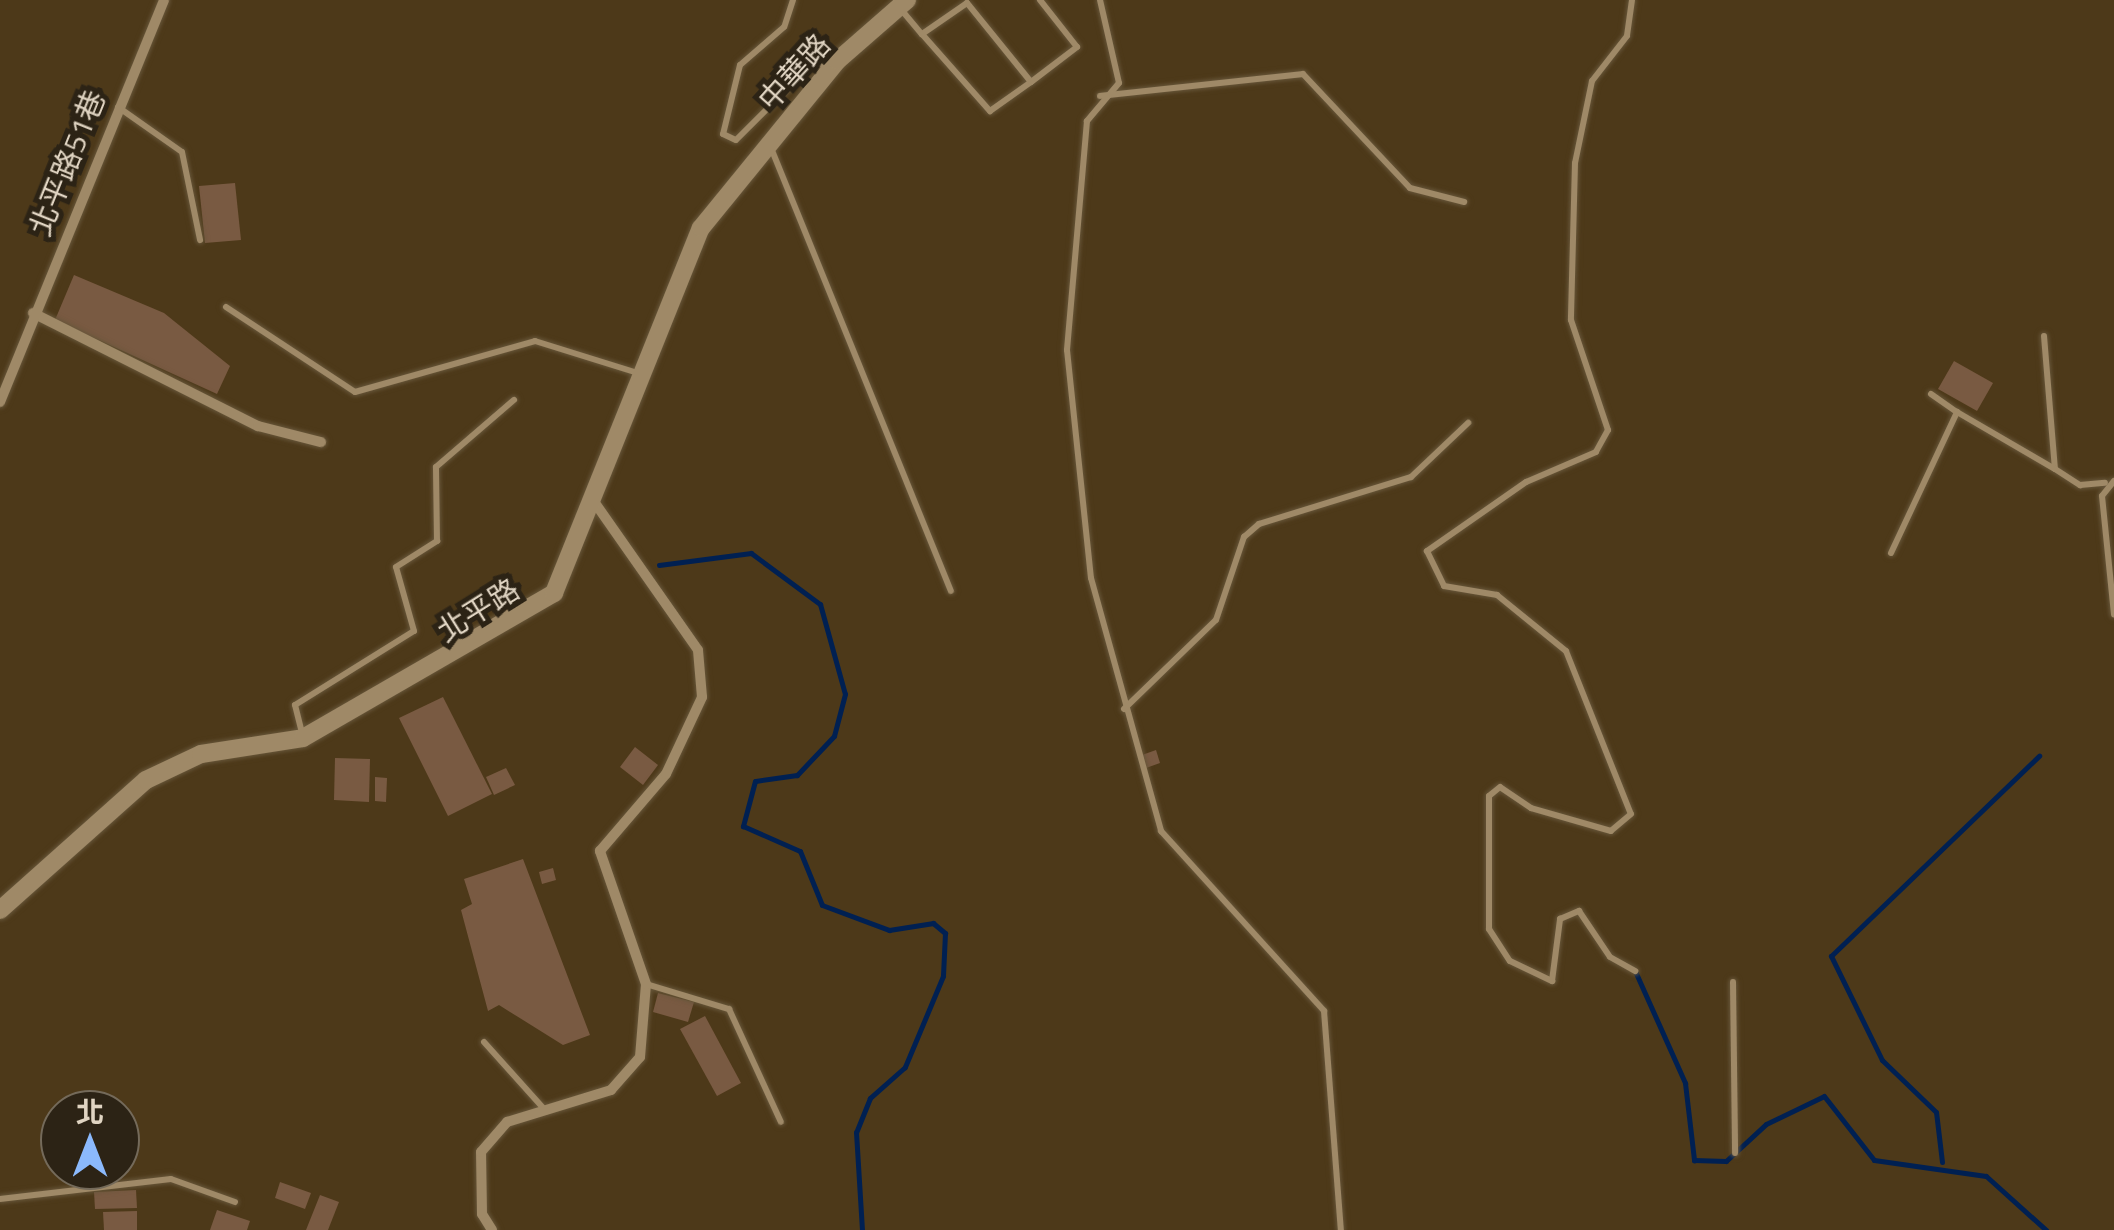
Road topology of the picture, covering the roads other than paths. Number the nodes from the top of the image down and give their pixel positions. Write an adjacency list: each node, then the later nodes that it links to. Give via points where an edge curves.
1 (164, 0): 12 (street, 北平路51巷)
2 (794, 0): 9 (lane, via 784,27 740,65 722,134 736,140 811,65)
3 (1040, 0): 10 (lane, via 1077,46)
4 (1100, 0): 11 (lane, via 1119,83)
5 (1632, 0): 37 (lane, via 1627,36 1592,81 1575,163 1571,320 1608,430 1596,452 1526,482 1427,552 1444,586 1497,595 1566,651 1631,814 1611,831 1531,808 1500,787 1489,796 1489,930 1510,961 1552,981 1560,919 1578,911 1610,956)
6 (969, 1): 8 (lane); 10 (lane)
7 (903, 3): 8 (lane); 9 (street, 中華路)
8 (922, 34): 10 (lane, via 990,111)
9 (837, 61): 13 (street, 中華路)
10 (1031, 82)
11 (1099, 96): 14 (lane, via 1302,74 1410,188); 34 (lane, via 1087,121 1067,350 1091,578)
12 (117, 107): 15 (lane, via 182,152); 17 (street, 北平路51巷)
13 (769, 142): 19 (street, 北平路, via 700,228); 32 (lane)
14 (1464, 202)
15 (200, 240)
16 (226, 308): 19 (lane, via 355,392 535,340)
17 (33, 313): 22 (street, 北平路51巷); 25 (street, via 258,426)
18 (2044, 336): 26 (lane)
19 (642, 374): 29 (street, 北平路)
20 (1931, 394): 23 (lane)
21 (514, 400): 35 (lane, via 436,467 437,541 396,567 414,631 296,705)
22 (0, 402)
23 (1957, 412): 26 (lane); 30 (lane)
24 (1468, 423): 34 (lane, via 1412,477 1259,524 1244,537 1216,620)
25 (321, 442)
26 (2055, 469): 28 (lane, via 2080,485)
27 (2114, 481): 28 (lane)
28 (2105, 483): 31 (lane)
29 (592, 497): 35 (street, 北平路, via 554,593); 39 (street, via 698,650 704,678 666,774 600,851)
30 (1892, 553)
31 (2112, 586): 33 (lane)
32 (952, 591)
33 (2114, 614)
34 (1124, 709): 47 (lane, via 1161,831 1324,1011)
35 (304, 738): 36 (street, 北平路, via 202,754 146,780)
36 (0, 910)
37 (1635, 972)
38 (1733, 982): 43 (lane)
39 (646, 984): 41 (street, via 647,1036 632,1076); 42 (lane, via 730,1009)
40 (484, 1042): 41 (lane)
41 (546, 1111): 46 (street, via 508,1122 481,1152 482,1214)
42 (781, 1122)
43 (1736, 1153)
44 (0, 1199): 45 (lane, via 172,1179)
45 (235, 1202)
46 (492, 1230)
47 (1342, 1230)

